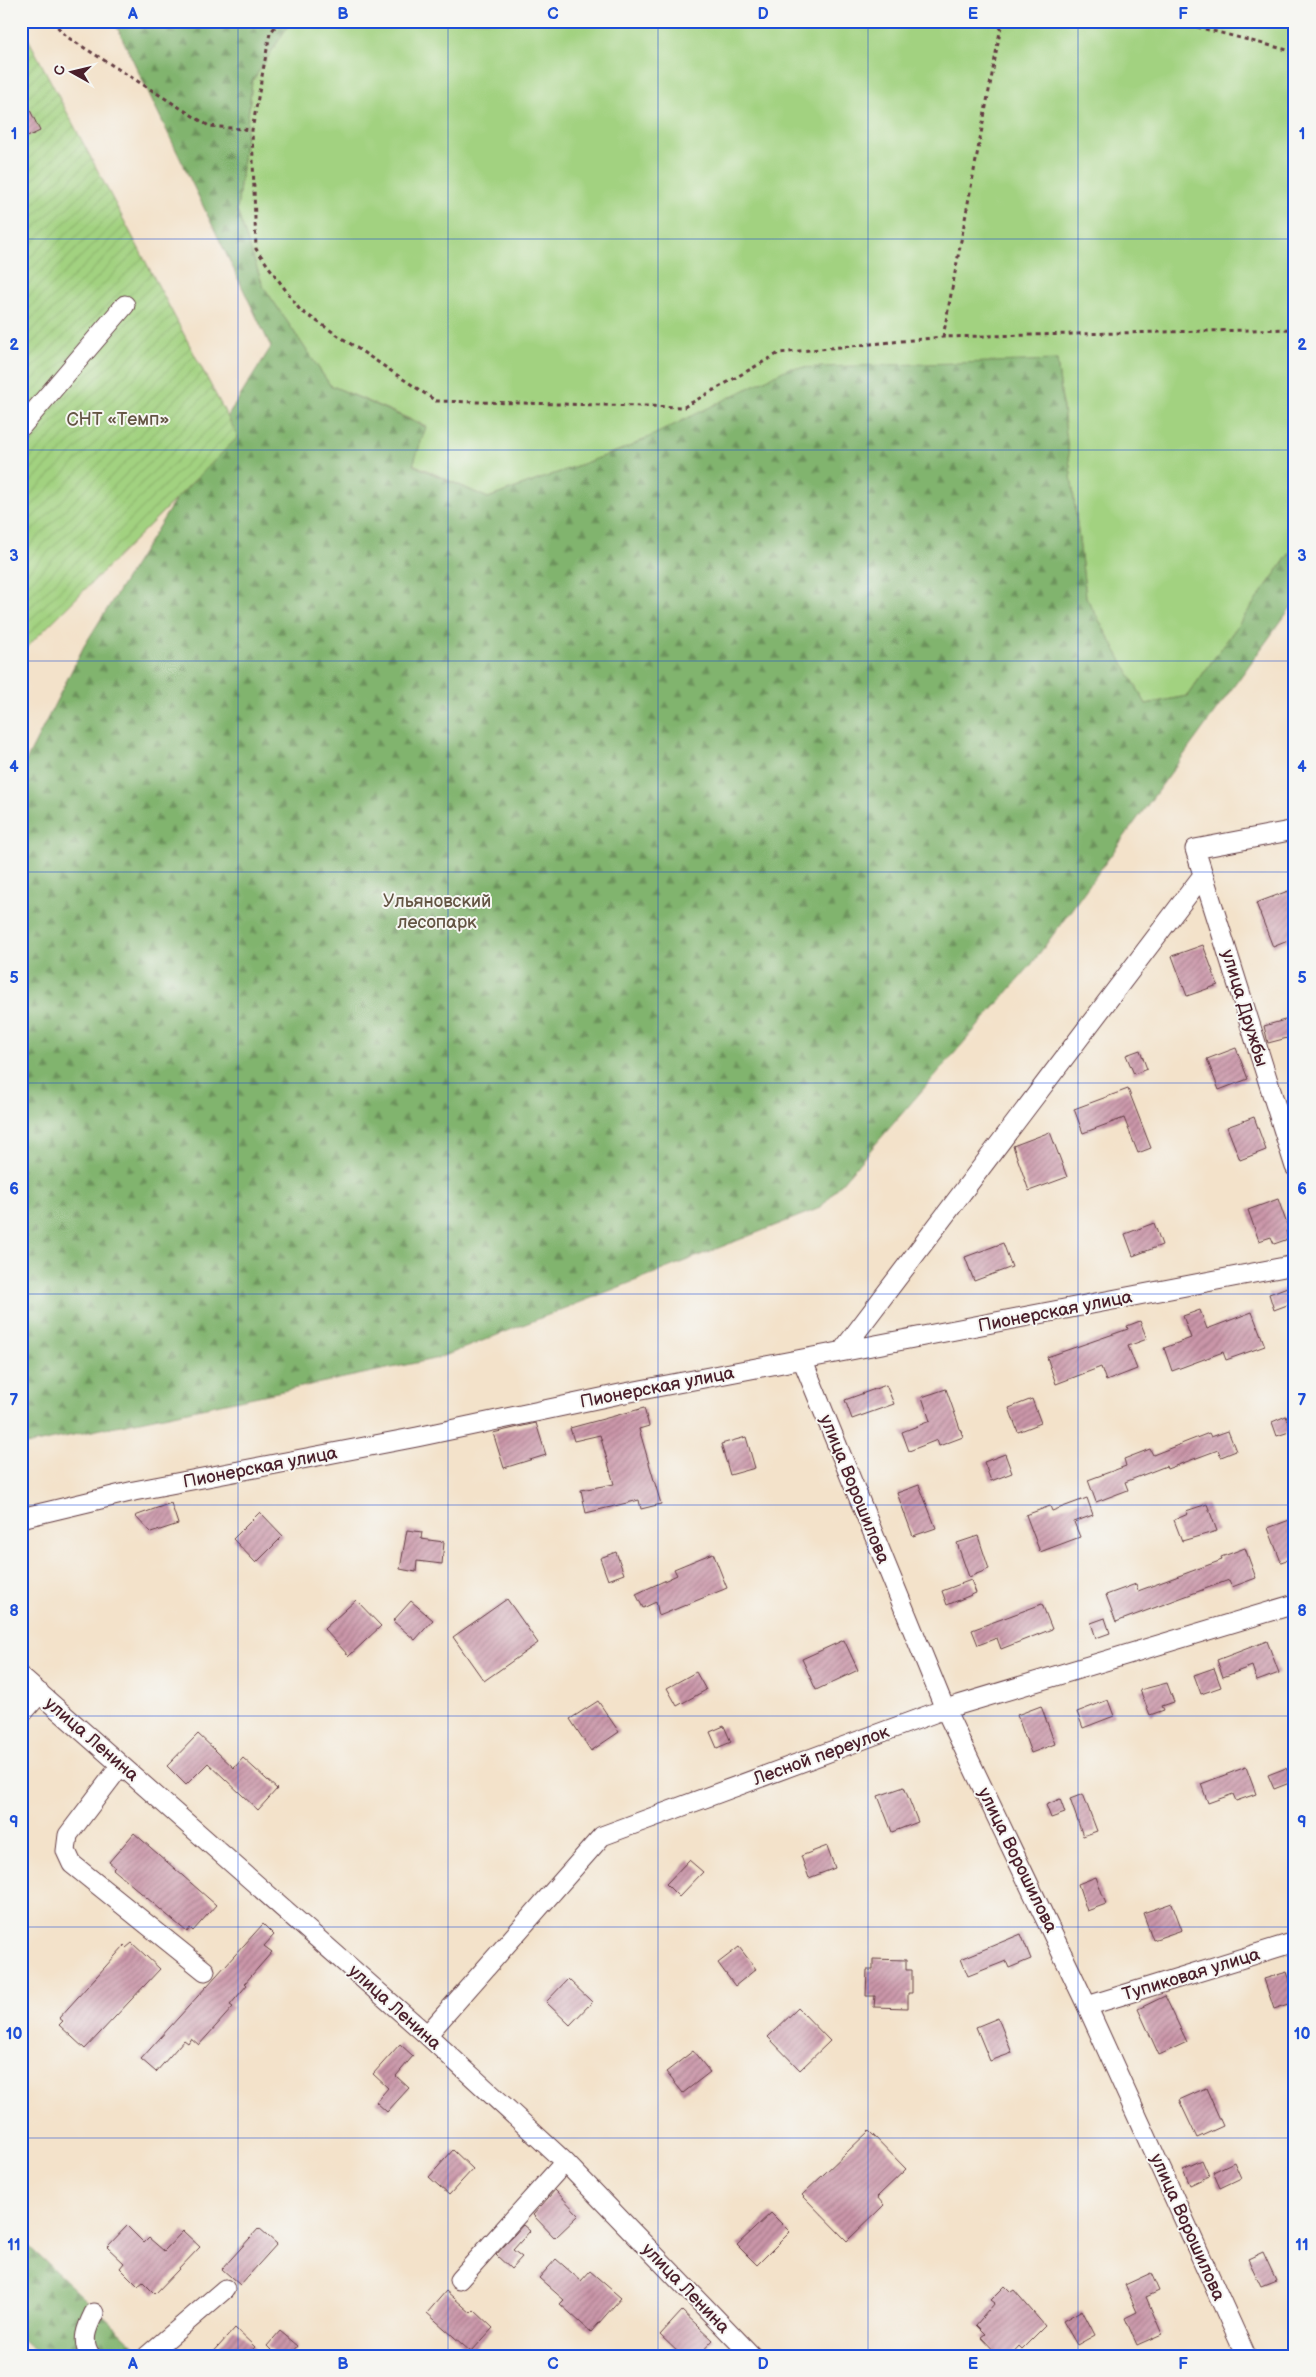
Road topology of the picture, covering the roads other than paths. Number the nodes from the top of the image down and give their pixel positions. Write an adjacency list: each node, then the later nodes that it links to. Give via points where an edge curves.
1 (125, 305): 2 (street)
2 (21, 427)
3 (1295, 830): 4 (street, улица Дружбы, via 1195,849)
4 (1203, 875): 5 (street, улица Дружбы); 7 (street)
5 (1295, 1167)
6 (1295, 1265): 7 (street, Пионерская улица)
7 (842, 1351): 8 (street, Пионерская улица)
8 (802, 1359): 9 (street, Пионерская улица, via 134,1491); 13 (street, улица Ворошилова)
9 (21, 1518)
10 (1295, 1604): 13 (street, Лесной переулок)
11 (21, 1677): 12 (street, улица Ленина)
12 (40, 1693): 14 (street); 15 (street, улица Ленина)
13 (945, 1709): 18 (street, улица Ворошилова); 19 (street, Лесной переулок, via 602,1836)
14 (21, 1715)
15 (121, 1765): 17 (street, via 68,1835 66,1851 72,1864); 19 (street, улица Ленина)
16 (1295, 1942): 18 (street, Тупиковая улица)
17 (205, 1971)
18 (1088, 2006): 27 (street, улица Ворошилова)
19 (427, 2035): 20 (street, улица Ленина)
20 (565, 2162): 21 (street); 26 (street, улица Ленина)
21 (459, 2280)
22 (225, 2289): 25 (street)
23 (94, 2313): 24 (street, via 85,2330 86,2349)
24 (91, 2356)
25 (147, 2356)
26 (752, 2356)
27 (1246, 2356)

